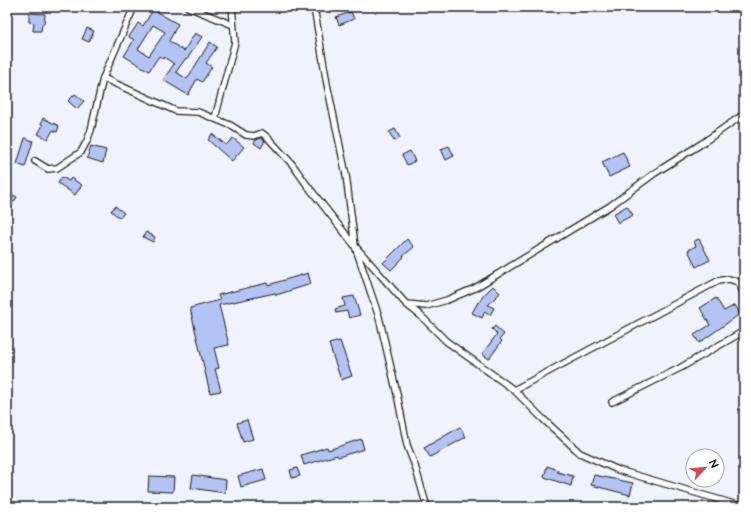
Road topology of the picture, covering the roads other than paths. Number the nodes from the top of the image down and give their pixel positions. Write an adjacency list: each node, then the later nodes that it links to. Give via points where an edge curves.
1 (134, 7): 6 (street)
2 (188, 7): 5 (street)
3 (232, 7): 5 (street)
4 (314, 7): 10 (street, via 346,175)
5 (233, 24): 8 (street, via 234,42)
6 (103, 78): 8 (street, via 176,111 198,112); 9 (street, via 87,141 81,152 57,168 48,169)
7 (744, 114): 13 (street, via 610,206 475,288)
8 (215, 118): 10 (street, via 246,135 262,134 268,138 292,164)
9 (35, 161)
10 (355, 246): 12 (street); 18 (street, via 378,318 407,445)
11 (744, 294): 16 (street, via 738,282 729,279 718,281)
12 (406, 304): 13 (street); 14 (street)
13 (426, 306): 14 (street)
14 (420, 315): 16 (street, via 446,341)
15 (744, 331): 17 (street, via 680,368)
16 (514, 390): 19 (street, via 580,452 618,470)
17 (612, 402)
18 (427, 507)
19 (744, 507)

